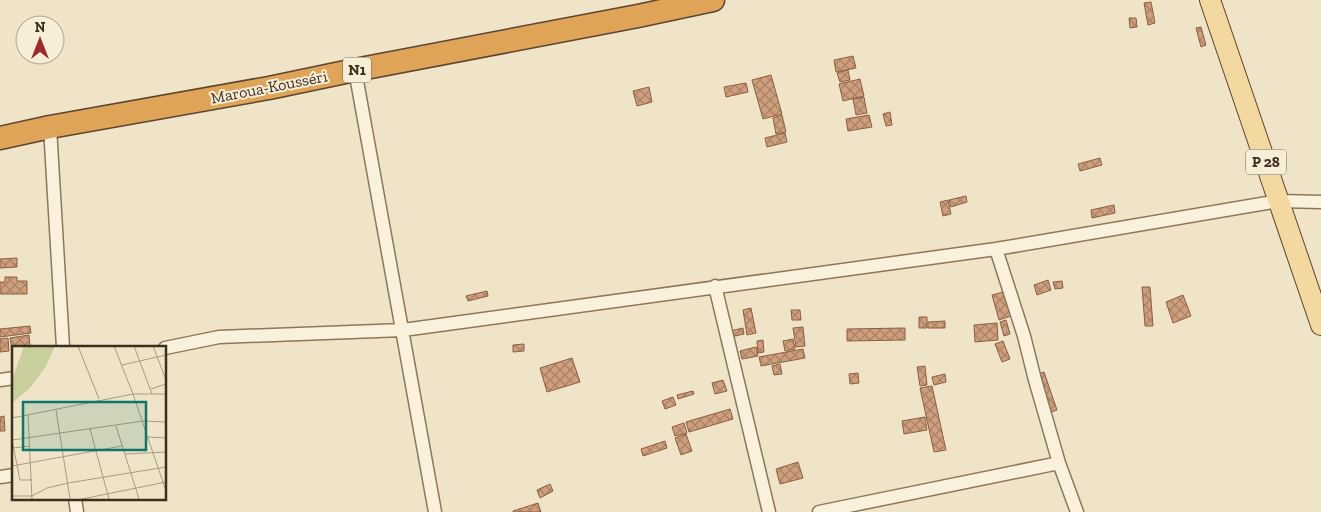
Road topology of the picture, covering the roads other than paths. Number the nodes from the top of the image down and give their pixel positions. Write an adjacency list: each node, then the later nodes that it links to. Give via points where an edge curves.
1 (713, 0): 3 (highway, Maroua-Kousséri / N1)
2 (1210, 0): 6 (main road, P 28)
3 (355, 70): 4 (highway, Maroua-Kousséri / N1); 11 (street)
4 (50, 127): 5 (highway, Maroua-Kousséri / N1); 12 (street)
5 (0, 138)
6 (1279, 201): 7 (street); 8 (street); 10 (main road, P 28)
7 (1321, 202)
8 (996, 249): 9 (street); 14 (street)
9 (715, 286): 11 (street); 16 (street)
10 (1321, 325)
11 (402, 330): 13 (street, via 219,337); 15 (street)
12 (63, 346)
13 (166, 348)
14 (1060, 463): 17 (street); 18 (street)
15 (435, 512)
16 (769, 512)
17 (819, 512)
18 (1077, 512)

